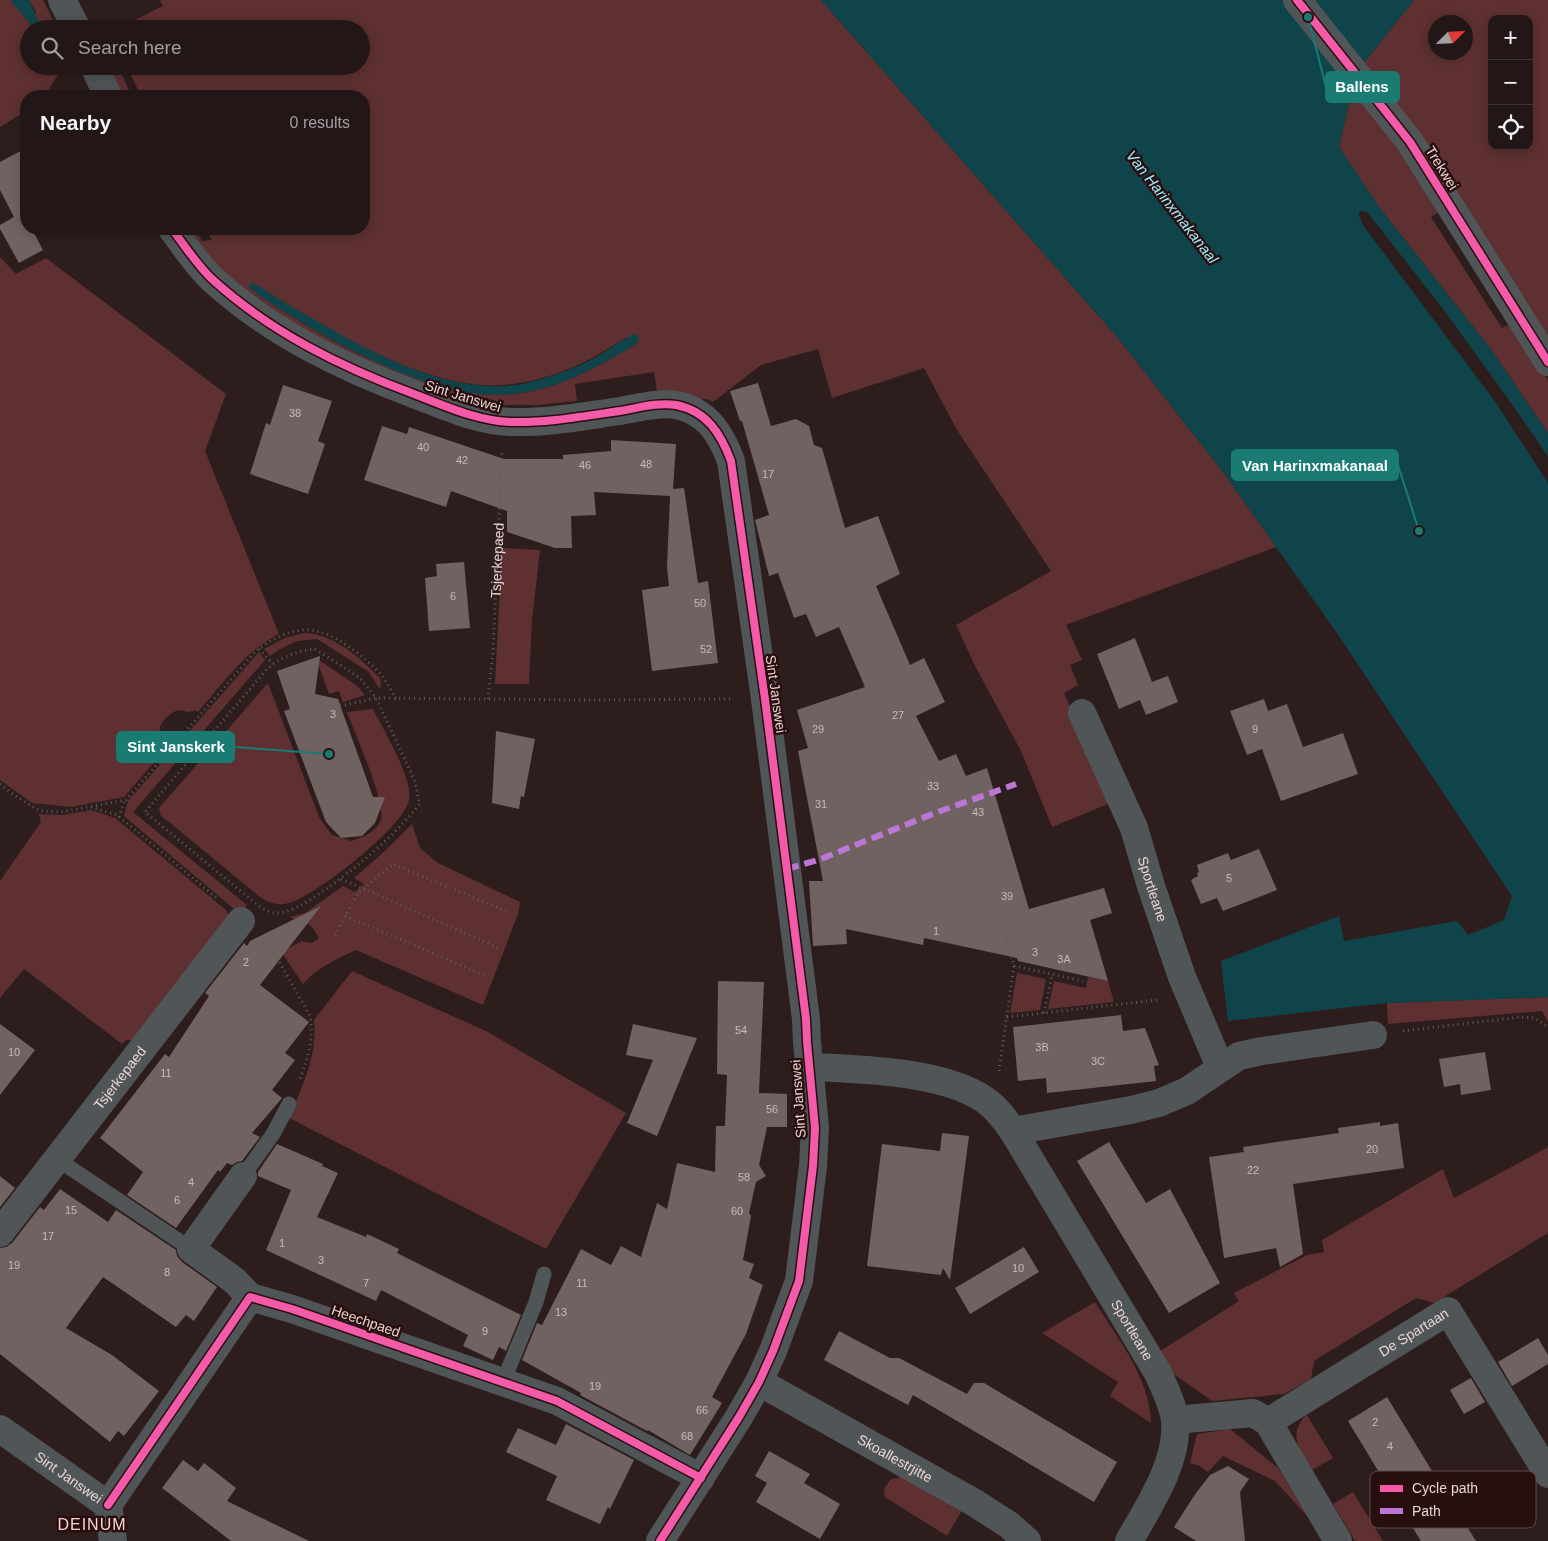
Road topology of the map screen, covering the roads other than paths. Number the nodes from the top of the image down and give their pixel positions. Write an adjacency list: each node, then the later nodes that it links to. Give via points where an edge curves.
1 (62, 0): 3 (street)
2 (1297, 0): 7 (street, Trekwei, via 1410,142)
3 (72, 20)
4 (98, 75): 5 (street)
5 (105, 90)
6 (176, 235): 11 (street, Sint Janswei, via 211,278 249,311 292,338 360,373 400,389 476,416 502,421 560,420 675,405 690,409 717,430 731,461 765,699 806,1019)
7 (1548, 362)
8 (1082, 713): 12 (street, Sportleane, via 1134,828 1187,988)
9 (240, 921): 15 (street, Tsjerkepaed)
10 (1372, 1035): 12 (street, via 1262,1051 1239,1056)
11 (809, 1067): 14 (street, Sportleane, via 888,1073 946,1083 985,1100); 22 (street, Sint Janswei, via 815,1128 799,1281)
12 (1220, 1067): 14 (street, via 1187,1091 1160,1103)
13 (289, 1104): 16 (lane)
14 (1013, 1131): 23 (street, Sportleane, via 1158,1373)
15 (57, 1159): 17 (street, Tsjerkepaed); 18 (lane)
16 (244, 1176): 18 (street)
17 (0, 1233)
18 (191, 1249): 20 (street, Heechpaed, via 235,1281)
19 (544, 1274): 21 (lane)
20 (250, 1297): 21 (street, Heechpaed); 28 (street)
21 (503, 1382): 27 (street, Heechpaed, via 557,1401)
22 (759, 1382): 27 (street, Sint Janswei); 31 (street, Skoallestrjitte, via 974,1503 1009,1525)
23 (1175, 1420): 24 (street, via 1253,1413); 32 (street, Sportleane, via 1171,1455 1158,1490)
24 (1268, 1422): 26 (street, De Spartaan, via 1448,1311); 33 (street)
25 (0, 1429): 28 (street, Sint Janswei)
26 (1548, 1474)
27 (701, 1478): 30 (street, Sint Janswei)
28 (108, 1505): 29 (street, Sint Janswei)
29 (112, 1541)
30 (660, 1541)
31 (1027, 1541)
32 (1129, 1541)
33 (1338, 1541)

